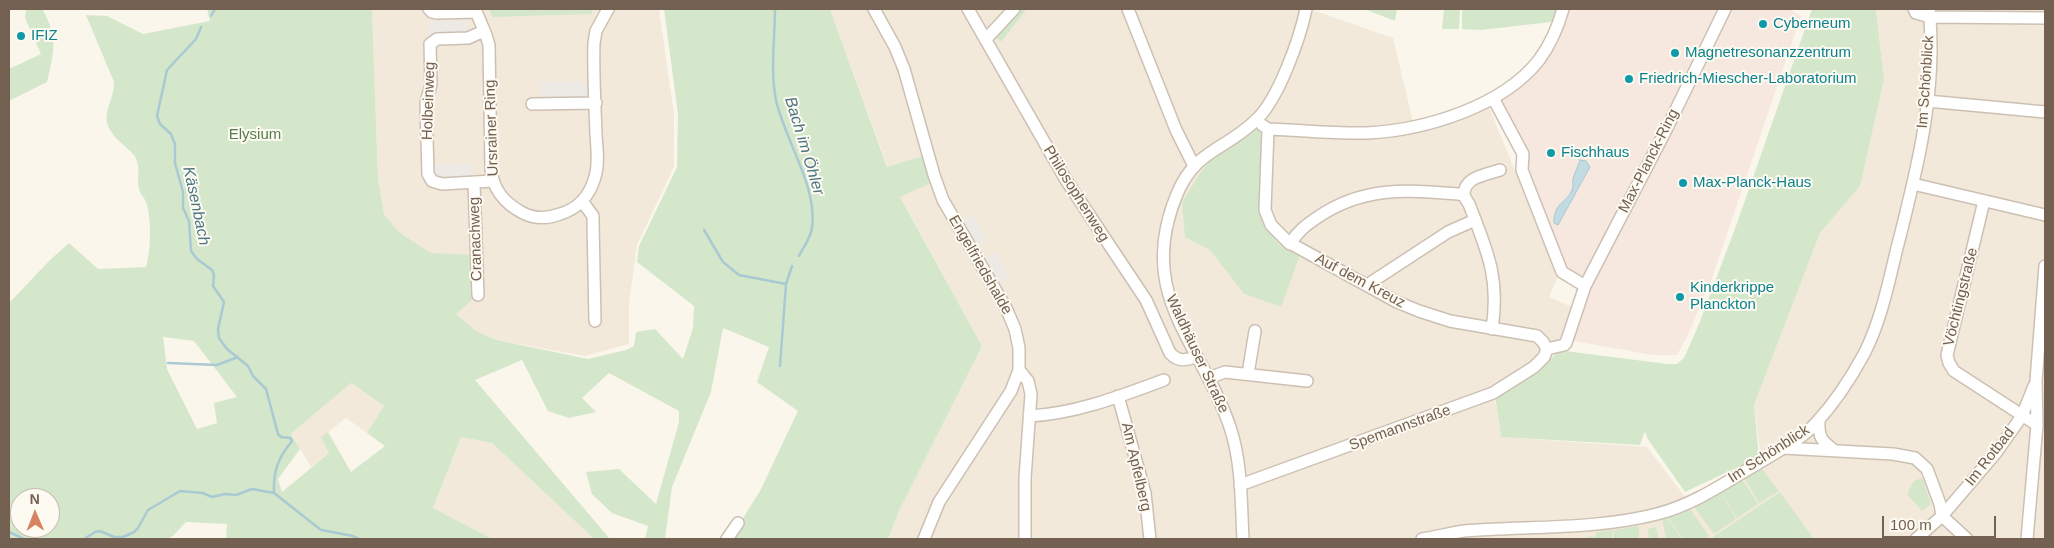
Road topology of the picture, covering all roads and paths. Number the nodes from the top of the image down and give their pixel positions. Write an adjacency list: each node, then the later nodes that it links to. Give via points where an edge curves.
1 (429, 9): 11 (street, via 437,13)
2 (608, 9): 18 (street, Ursrainer Ring, via 594,40)
3 (874, 9): 44 (street, Engelfriedshalde, via 904,69 943,200 1012,322 1019,348)
4 (968, 9): 15 (street, Philosophenweg)
5 (1014, 9): 15 (street)
6 (1128, 9): 23 (street, via 1179,138)
7 (1306, 9): 21 (street, Waldhäuser Straße, via 1301,30 1276,90)
8 (1563, 9): 16 (street, via 1553,36 1537,62)
9 (1725, 9): 36 (street, Max-Planck-Ring)
10 (1914, 9): 12 (street, Im Schönblick, via 1916,13)
11 (475, 10): 14 (street, Ursrainer Ring)
12 (1929, 13): 13 (street); 17 (street, Im Schönblick)
13 (2045, 18)
14 (484, 31): 25 (street, Ursrainer Ring, via 489,45); 26 (street, Holbeinweg, via 468,38 438,39 430,44 431,84 426,103 428,178 442,184)
15 (986, 38): 43 (street, Philosophenweg, via 1067,182 1146,300 1170,353 1185,361)
16 (1494, 98): 22 (street, via 1451,116 1397,129 1357,133); 36 (street, via 1523,154 1522,170 1562,272)
17 (1927, 101): 20 (street); 27 (street, Im Schönblick)
18 (596, 103): 19 (street); 29 (street, Ursrainer Ring, via 596,173)
19 (532, 104)
20 (2045, 112)
21 (1258, 120): 22 (street); 23 (street, Waldhäuser Straße, via 1206,154)
22 (1268, 129): 33 (street, Auf dem Kreuz, via 1265,210 1271,225)
23 (1194, 166): 43 (street, Waldhäuser Straße, via 1172,205 1162,258 1170,299)
24 (1500, 170): 28 (street, via 1470,180)
25 (493, 181): 26 (street, Holbeinweg); 29 (street, Ursrainer Ring, via 506,202 534,217 562,214)
26 (474, 183): 37 (street, Cranachweg)
27 (1913, 184): 30 (street); 53 (street, Im Schönblick, via 1884,298 1864,353 1842,390)
28 (1464, 196): 32 (street); 33 (street, via 1409,191 1364,195 1336,205 1303,227)
29 (582, 201): 39 (street, via 593,222)
30 (1984, 201): 31 (street); 52 (street, Vöchtingstraße, via 1946,355 1954,371)
31 (2045, 215)
32 (1475, 220): 35 (street, via 1448,232); 40 (street, via 1493,273)
33 (1290, 244): 35 (street, Auf dem Kreuz)
34 (2045, 266): 38 (street)
35 (1367, 284): 40 (street, Auf dem Kreuz, via 1419,311)
36 (1585, 286): 42 (street, Max-Planck-Ring, via 1566,343)
37 (478, 295)
38 (2043, 303): 49 (street)
39 (595, 321)
40 (1492, 329): 42 (street, Auf dem Kreuz, via 1538,336)
41 (1255, 331): 45 (street)
42 (1546, 349): 57 (street, Spemannstraße, via 1544,357 1534,367 1486,396)
43 (1196, 356): 46 (street, Waldhäuser Straße)
44 (1018, 370): 51 (street, via 1030,387); 61 (street, Engelfriedshalde, via 1000,412 939,502)
45 (1248, 374): 46 (street, via 1225,372); 48 (street)
46 (1208, 378): 57 (street, Waldhäuser Straße, via 1231,430)
47 (1164, 380): 50 (street)
48 (1308, 381)
49 (2036, 381): 52 (street, Im Rotbad); 54 (street)
50 (1118, 396): 51 (street, via 1053,414); 63 (street, Am Apfelberg, via 1145,493)
51 (1029, 416): 62 (street)
52 (2022, 416): 54 (street, Im Rotbad); 58 (street, Im Rotbad, via 1995,454)
53 (1818, 420): 55 (street, Im Schönblick, via 1806,433); 56 (street, via 1822,442)
54 (2037, 425): 68 (street)
55 (1782, 448): 56 (street); 65 (street, Im Schönblick, via 1701,496 1659,514 1604,524 1461,532)
56 (1837, 452): 58 (street, via 1915,458 1926,469)
57 (1240, 486): 64 (street, Waldhäuser Straße)
58 (1942, 516): 66 (street, Im Rotbad); 67 (street)
59 (738, 523): 60 (street)
60 (727, 539)
61 (924, 539)
62 (1025, 539)
63 (1150, 539)
64 (1243, 539)
65 (1422, 539)
66 (1916, 539)
67 (1967, 539)
68 (2027, 539)

